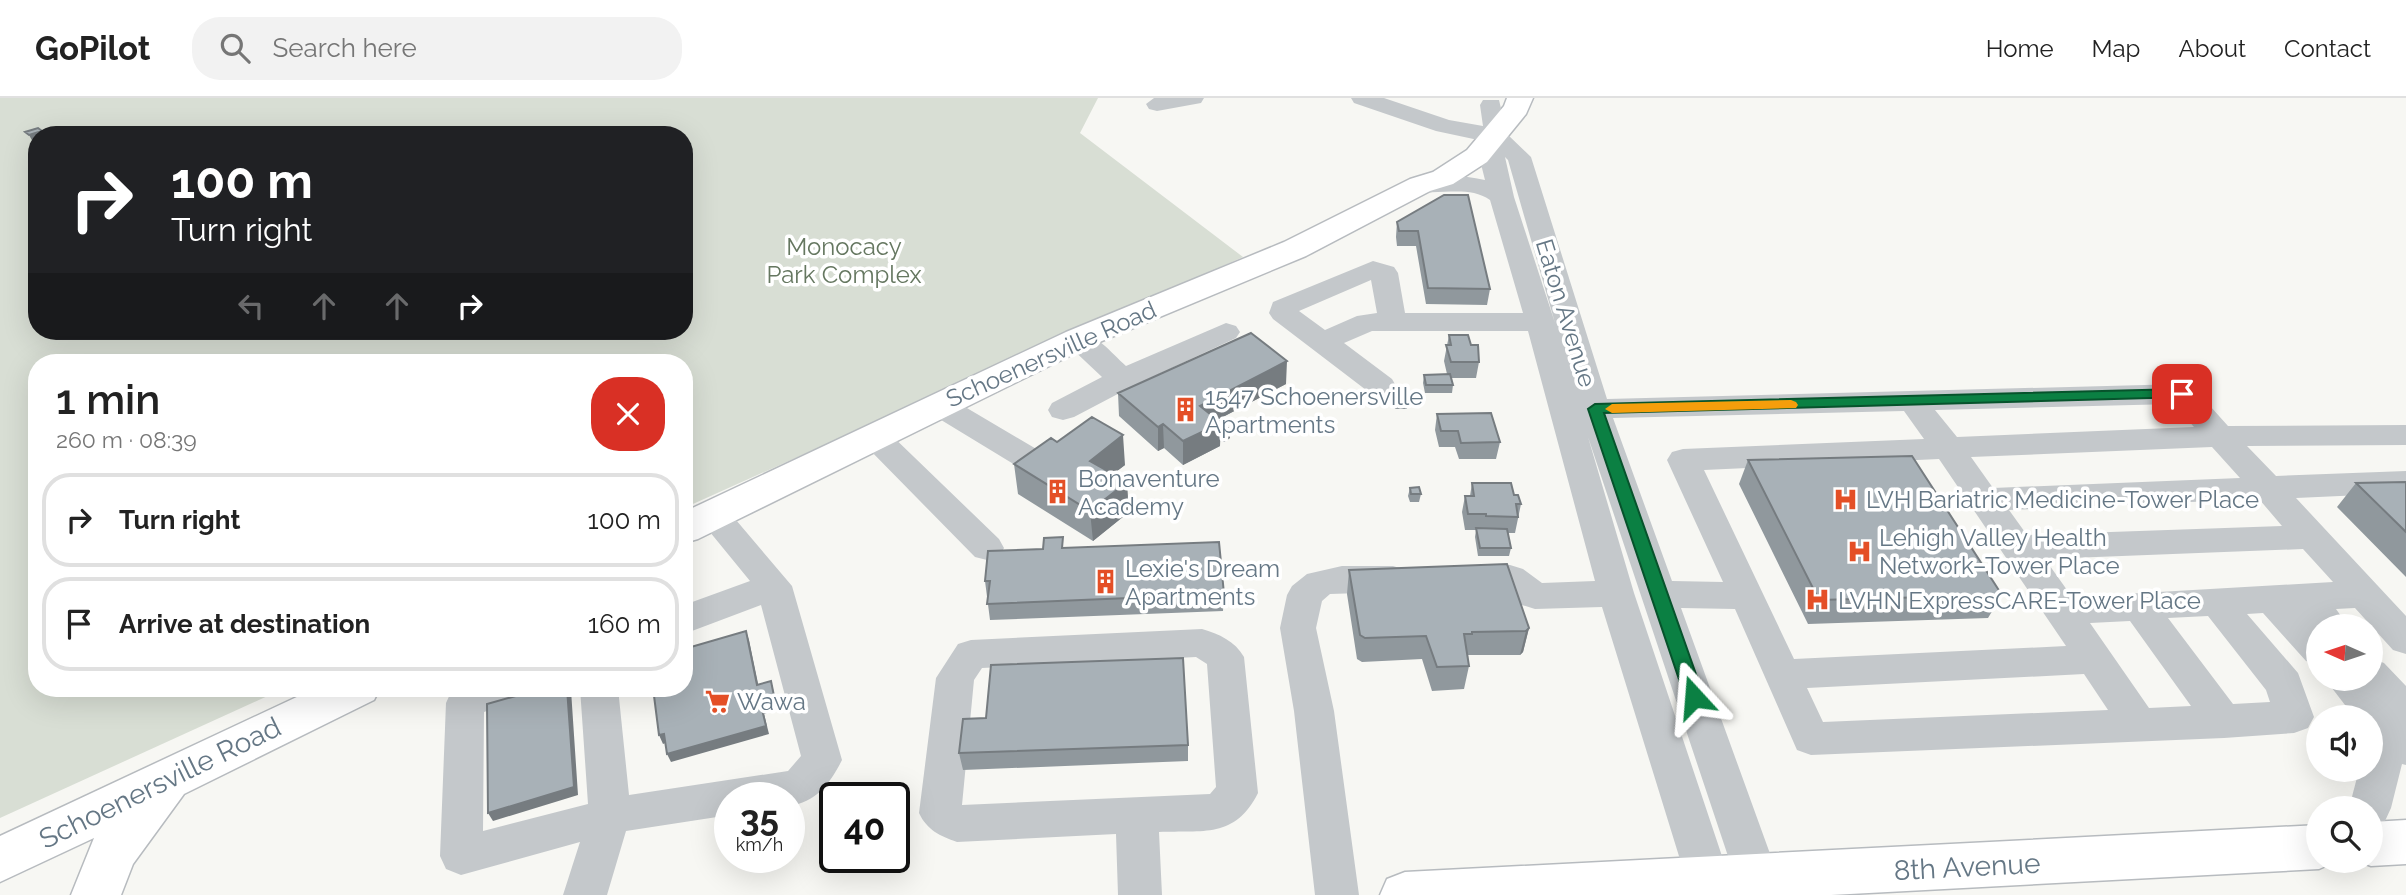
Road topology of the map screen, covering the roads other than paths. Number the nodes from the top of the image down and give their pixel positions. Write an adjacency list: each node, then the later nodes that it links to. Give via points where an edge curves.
1 (1193, 98): 5 (street)
2 (1362, 98): 6 (street)
3 (1520, 98): 7 (main road, Schoenersville Road)
4 (1492, 102): 6 (main road, Schoenersville Road); 7 (street, Eaton Avenue)
5 (1157, 104)
6 (1467, 130): 7 (street); 8 (main road, Schoenersville Road, via 1426,169)
7 (1496, 135): 8 (main road, Schoenersville Road, via 1455,171); 9 (street, Eaton Avenue, via 1492,160); 19 (street, Eaton Avenue, via 1519,157)
8 (1420, 185): 9 (street, via 1467,186); 13 (main road, Schoenersville Road, via 1304,245)
9 (1501, 197): 10 (street, Eaton Avenue)
10 (1540, 322): 11 (street); 35 (street, Eaton Avenue)
11 (1393, 323): 14 (street, via 1367,323); 14 (street, via 1384,273 1373,269 1283,307 1283,313)
12 (1226, 332): 15 (street)
13 (1078, 339): 15 (street); 18 (main road, Schoenersville Road)
14 (1323, 342): 16 (street)
15 (1122, 379): 20 (street)
16 (1381, 386)
17 (1913, 402): 19 (street); 23 (street, via 2182,394); 25 (street)
18 (939, 405): 22 (main road, Schoenersville Road); 26 (lane)
19 (1595, 409): 36 (street, Eaton Avenue)
20 (1063, 410)
21 (2406, 435): 24 (street)
22 (874, 436): 30 (main road, Schoenersville Road); 32 (street)
23 (2220, 436): 24 (street); 25 (street); 28 (street)
24 (2361, 436): 27 (street)
25 (1948, 448): 29 (street); 38 (street, via 1683,460)
26 (1044, 468)
27 (2406, 481): 28 (street)
28 (2267, 488): 29 (street); 31 (street)
29 (1984, 500): 33 (street)
30 (699, 522): 34 (street)
31 (2311, 537): 33 (street); 37 (street)
32 (987, 548)
33 (2018, 548): 42 (street)
34 (774, 586): 44 (street); 59 (street, via 822,760 800,787)
35 (1616, 593): 65 (street, Eaton Avenue); 69 (street, via 1535,596 1510,578 1342,579 1320,583 1305,595 1298,628 1314,711)
36 (1658, 594): 38 (street); 65 (street, Eaton Avenue)
37 (2363, 594): 39 (street); 46 (street)
38 (1747, 596): 48 (street)
39 (2288, 598): 40 (street); 43 (street); 45 (street)
40 (2217, 602): 41 (street); 54 (street, via 2284,684 2294,717)
41 (2138, 606): 42 (street); 54 (street)
42 (2062, 611): 47 (street)
43 (2312, 614)
44 (693, 617)
45 (2306, 629)
46 (2406, 640)
47 (2094, 659): 48 (street); 55 (street)
48 (1782, 674): 55 (street, via 1811,739)
49 (2357, 691): 56 (street)
50 (2380, 691): 56 (street)
51 (328, 697): 57 (main road, Schoenersville Road)
52 (481, 697): 59 (street, via 465,703 461,856)
53 (599, 697): 59 (street)
54 (2224, 722): 55 (street)
55 (2140, 726)
56 (2401, 730): 58 (street)
57 (169, 780): 64 (main road, Schoenersville Road); 66 (main road, via 112,853)
58 (2375, 796)
59 (610, 816): 67 (street)
60 (1137, 817): 60 (street, via 1220,811 1237,793 1225,657 1202,643 971,654 955,678 940,813 957,824); 68 (street)
61 (2406, 842): 62 (main road)
62 (2383, 843)
63 (2306, 848): 65 (main road, 8th Avenue)
64 (0, 860)
65 (1735, 887): 70 (main road, 8th Avenue)
66 (96, 895)
67 (584, 895)
68 (1139, 895)
69 (1337, 895)
70 (1405, 895)

